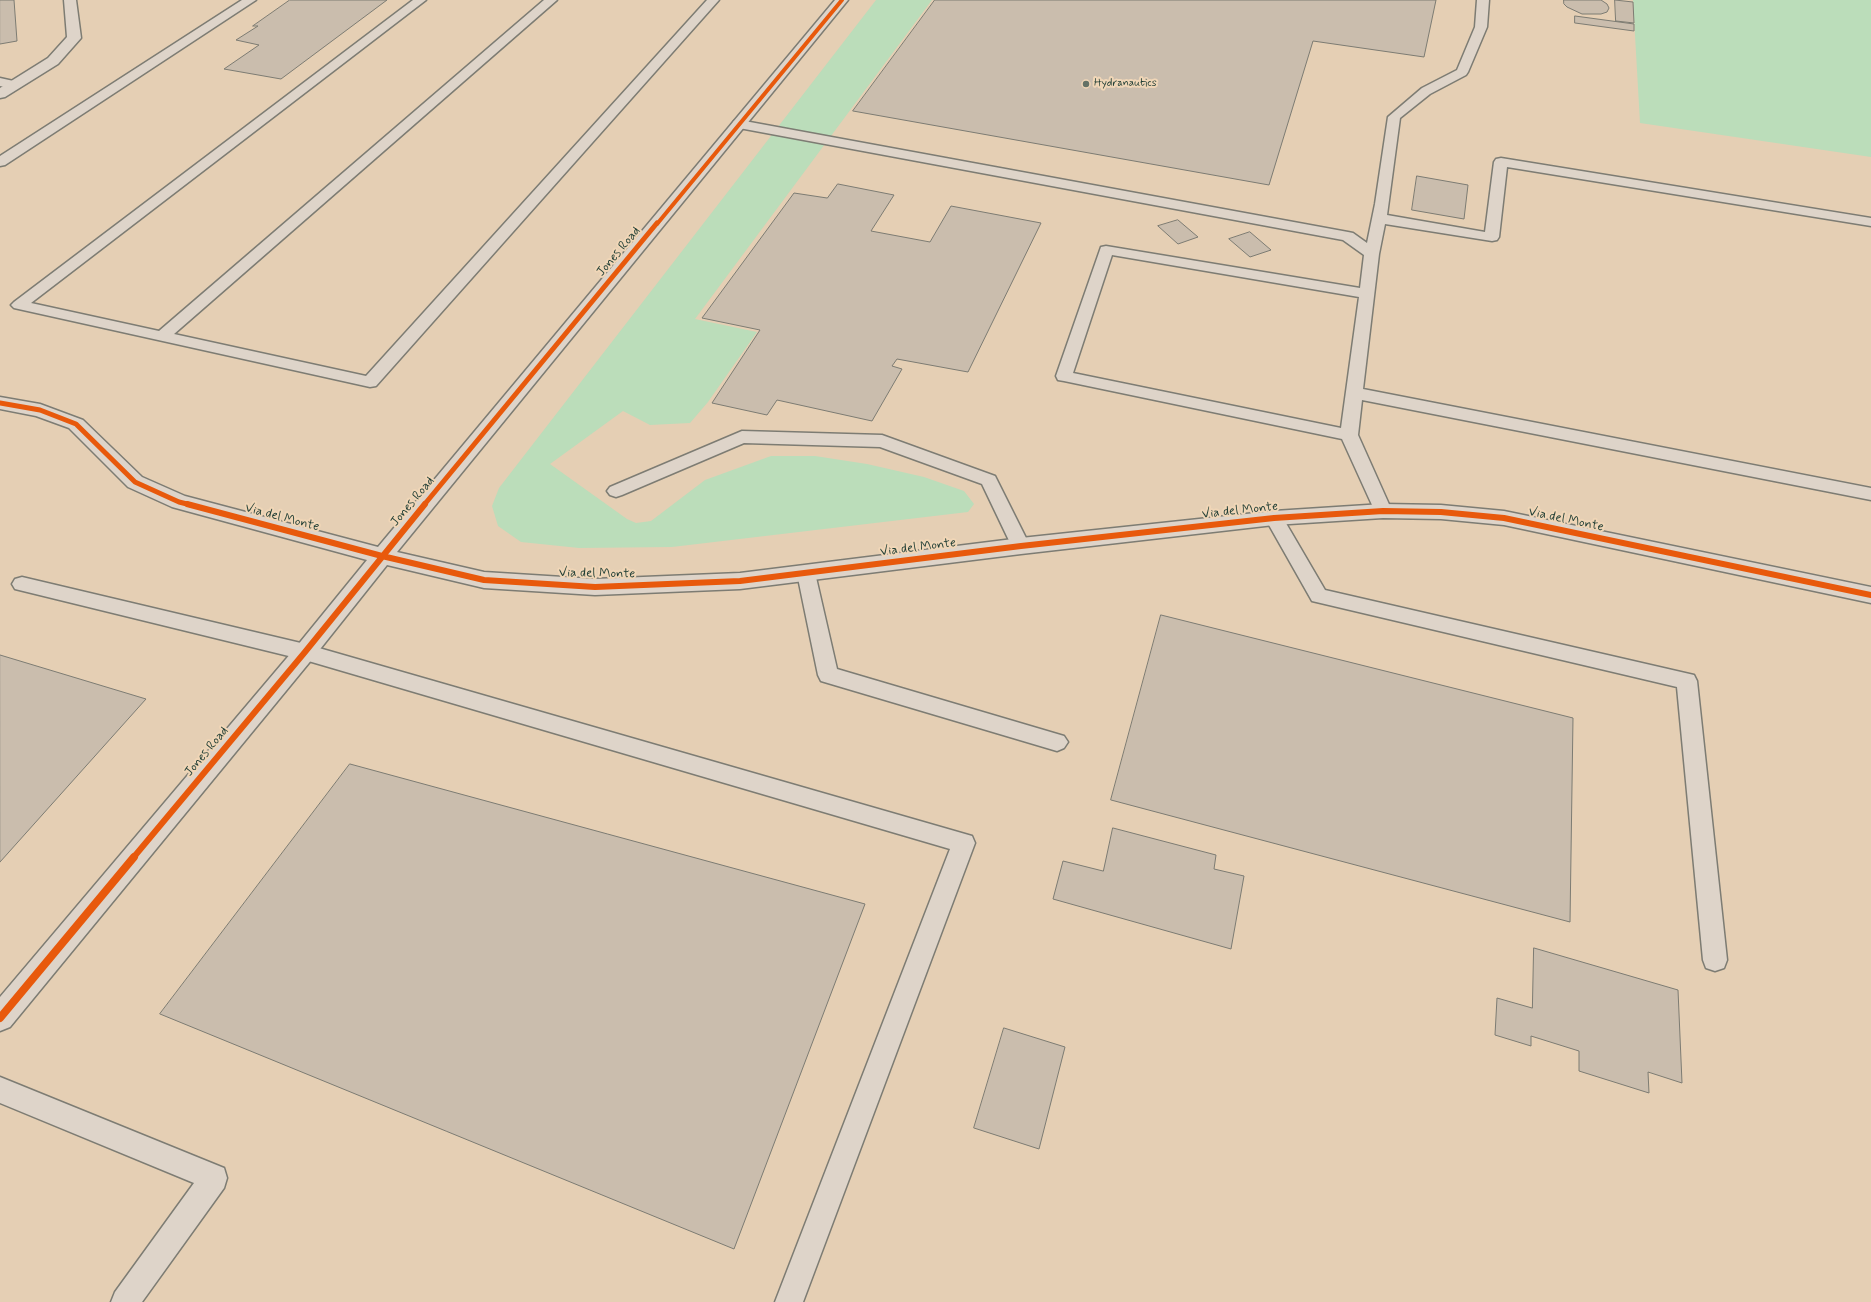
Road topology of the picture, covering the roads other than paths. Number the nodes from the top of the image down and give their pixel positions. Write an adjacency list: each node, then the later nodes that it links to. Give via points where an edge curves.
1 (70, 0): 9 (street, via 74,38 53,61)
2 (250, 0): 12 (lane)
3 (420, 0): 17 (lane, via 19,306)
4 (551, 0): 17 (lane)
5 (713, 0): 17 (lane, via 370,382)
6 (842, 0): 11 (street, Jones Road)
7 (1483, 0): 13 (lane, via 1481,27 1462,72 1426,91 1394,117)
8 (0, 82): 9 (lane)
9 (14, 85): 10 (street)
10 (0, 94)
11 (739, 124): 15 (lane, via 1348,236); 26 (street, Jones Road)
12 (0, 162)
13 (1378, 218): 14 (lane, via 1492,236 1500,162); 15 (lane)
14 (1871, 222)
15 (1372, 254): 16 (lane)
16 (1368, 294): 18 (lane); 20 (lane, via 1106,250 1064,376)
17 (162, 336)
18 (1355, 393): 20 (lane); 22 (lane)
19 (0, 403): 26 (street, Via del Monte, via 40,410 76,424 135,482 179,502)
20 (1349, 435): 23 (lane)
21 (616, 491): 25 (lane, via 742,437 882,441 989,480)
22 (1871, 494)
23 (1383, 511): 24 (street, Via del Monte); 29 (street, Via del Monte, via 1441,512 1504,518)
24 (1274, 518): 25 (street, Via del Monte); 32 (lane, via 1319,596 1687,682)
25 (1020, 546): 27 (street, Via del Monte)
26 (382, 556): 27 (street, Via del Monte, via 484,580 595,587 740,581); 30 (street, Jones Road)
27 (806, 573): 31 (lane, via 828,675)
28 (22, 584): 30 (lane)
29 (1871, 594)
30 (305, 652): 33 (street, Jones Road); 36 (lane, via 964,843)
31 (1057, 742)
32 (1715, 960)
33 (0, 1018)
34 (0, 1090): 35 (lane, via 214,1178)
35 (124, 1302)
36 (788, 1302)

